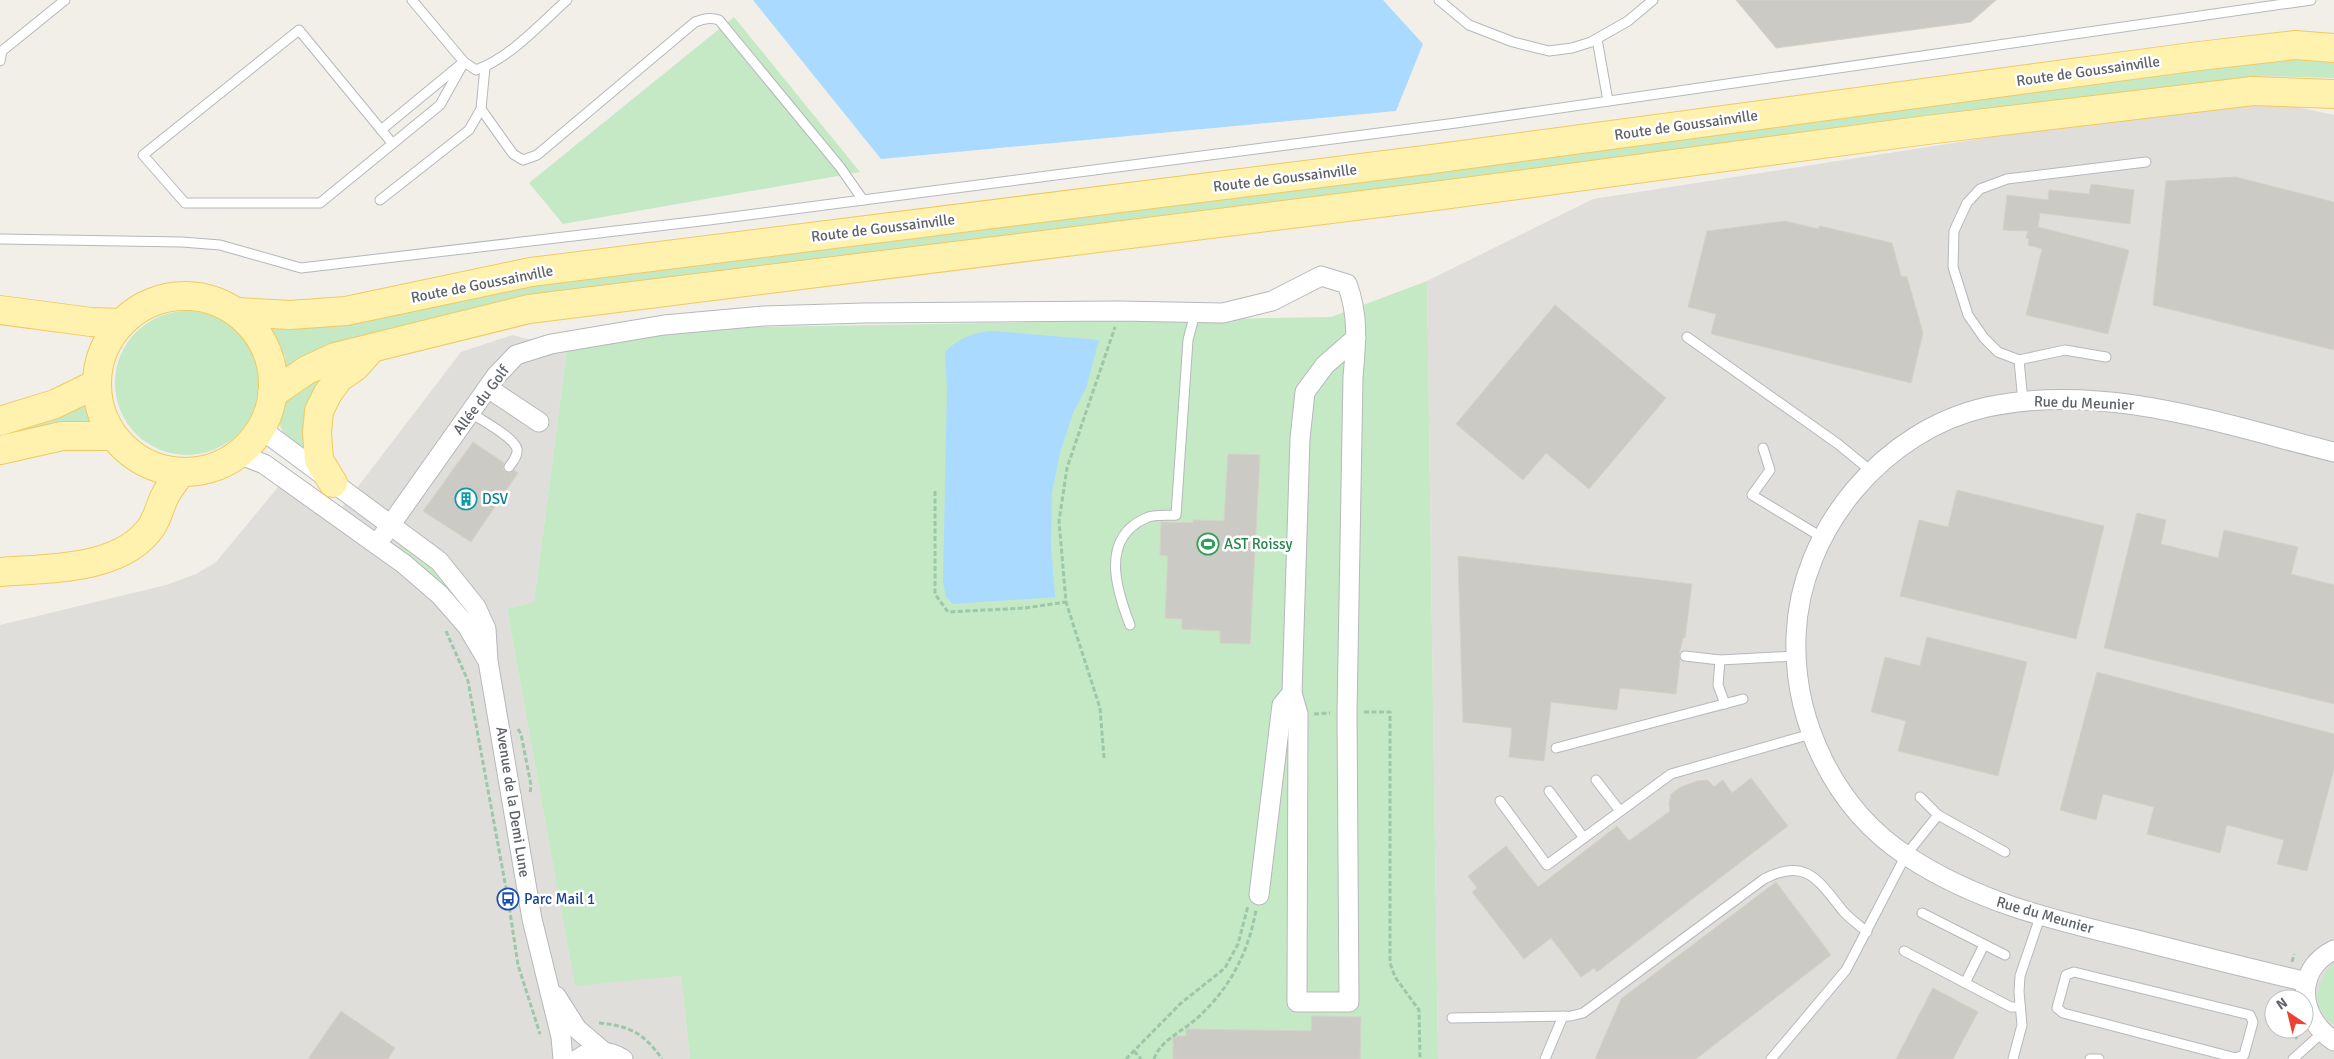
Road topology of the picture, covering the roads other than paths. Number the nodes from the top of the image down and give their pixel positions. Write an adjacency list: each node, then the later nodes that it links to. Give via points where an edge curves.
1 (65, 0): 9 (lane, via 2,51)
2 (412, 0): 10 (lane)
3 (566, 0): 11 (lane, via 508,52)
4 (1439, 0): 7 (lane, via 1469,25 1513,42 1549,51 1572,48)
5 (1653, 0): 7 (lane, via 1628,21)
6 (2311, 0): 13 (lane)
7 (1597, 39): 13 (lane)
8 (2334, 48): 22 (main road, Route de Goussainville, via 2295,45 2199,56 1425,160 531,272 346,311 290,315)
9 (0, 61)
10 (464, 62): 11 (lane, via 476,70); 15 (lane); 16 (lane, via 440,105)
11 (485, 67): 14 (lane)
12 (2334, 94): 27 (main road, via 2253,91 530,309)
13 (1608, 101): 19 (lane)
14 (482, 110): 18 (lane, via 469,130); 19 (lane, via 513,154 523,160 536,155 694,22 716,19 840,167)
15 (381, 130): 16 (lane); 16 (lane, via 299,30 143,154 186,203 320,203)
16 (392, 143)
17 (2146, 162): 29 (lane, via 2007,179 1980,190 1967,203 1954,231 1953,267 1965,305 1984,338 1998,352)
18 (380, 200)
19 (863, 200): 20 (lane, via 301,268 220,246 182,242)
20 (0, 239)
21 (0, 310): 24 (main road, via 91,322)
22 (236, 312): 24 (main road, via 214,300 189,296 164,298 141,307); 32 (main road, via 254,328 266,348 272,371)
23 (1195, 313): 26 (street, Allée du Golf, via 1223,313 1272,301 1321,276 1347,284 1354,303); 31 (street, Allée du Golf, via 783,315 664,325 551,344 516,355); 51 (lane, via 1188,340 1176,515 1147,517 1127,530 1119,543 1114,567 1119,598)
24 (121, 322): 30 (main road, via 107,341 99,362)
25 (1688, 337): 44 (lane)
26 (1356, 338): 56 (street, via 1325,365 1305,392 1300,438); 56 (street, via 1348,713 1349,1002 1296,1002 1298,714)
27 (373, 347): 32 (main road, via 336,357 307,370); 46 (main road, via 355,367 339,378 319,411 319,460)
28 (2106, 357): 29 (lane, via 2065,350)
29 (2018, 360): 33 (lane)
30 (96, 384): 35 (main road, via 55,404); 38 (main road, via 100,411)
31 (488, 388): 34 (street, Allée du Golf); 36 (street)
32 (272, 394): 37 (main road)
33 (2023, 402): 41 (street, Rue du Meunier, via 2104,401 2147,406); 44 (street, Rue du Meunier, via 1985,408 1952,418 1919,433)
34 (471, 413): 43 (lane, via 513,441 517,451); 47 (street, Allée du Golf)
35 (0, 422)
36 (539, 422)
37 (261, 429): 42 (main road); 46 (street, Avenue de la Demi Lune)
38 (112, 436): 40 (main road, via 62,436); 45 (main road, via 142,462)
39 (1763, 448): 48 (lane, via 1770,470 1752,495)
40 (0, 450)
41 (2334, 452)
42 (238, 454): 45 (main road, via 211,468); 49 (street, Avenue de la Demi Lune, via 264,464)
43 (509, 467)
44 (1871, 471): 48 (street, Rue du Meunier, via 1838,512)
45 (181, 472): 50 (main road, via 165,495 152,526 128,549 101,562)
46 (333, 483): 47 (street, Avenue de la Demi Lune)
47 (391, 526): 49 (street, Allée du Golf); 55 (street, Avenue de la Demi Lune, via 439,561 466,592 486,629)
48 (1823, 538): 53 (street, Rue du Meunier, via 1808,573 1802,598)
49 (377, 544): 55 (street, Avenue de la Demi Lune, via 440,595 467,626)
50 (0, 572)
51 (1130, 625)
52 (1685, 656): 54 (lane)
53 (1796, 656): 54 (lane); 59 (street, Rue du Meunier, via 1800,691)
54 (1720, 660): 58 (lane, via 1718,685)
55 (488, 661): 80 (street, Avenue de la Demi Lune, via 532,919)
56 (1292, 693): 70 (street, via 1282,705)
57 (1743, 700): 58 (lane)
58 (1725, 704): 60 (lane)
59 (1811, 734): 65 (lane, via 1672,774); 69 (street, Rue du Meunier, via 1834,780 1862,818)
60 (1556, 748)
61 (1596, 780): 65 (lane)
62 (1548, 791): 67 (lane)
63 (1920, 797): 66 (lane)
64 (1500, 801): 67 (lane, via 1547,865)
65 (1620, 811): 67 (lane)
66 (1938, 815): 68 (lane); 69 (lane)
67 (1584, 838)
68 (2005, 852)
69 (1906, 856): 72 (street, Rue du Meunier, via 1973,892); 73 (lane)
70 (1254, 899)
71 (1922, 913): 74 (lane)
72 (2040, 916): 79 (street, Rue du Meunier); 81 (lane, via 2020,976)
73 (1866, 932): 82 (lane, via 1809,873 1794,869 1779,871 1764,878 1583,1013); 91 (lane, via 1846,970)
74 (1984, 945): 77 (lane); 78 (lane)
75 (2334, 950): 79 (street, via 2314,966)
76 (1904, 951): 78 (lane)
77 (2005, 955)
78 (1965, 982): 81 (lane, via 2011,1007)
79 (2307, 982): 84 (street, via 2307,1010 2313,1022)
80 (548, 984): 85 (street, via 577,1029); 87 (street, Avenue de la Demi Lune)
81 (2020, 1007): 92 (lane, via 2022,1025)
82 (1563, 1016): 83 (lane); 90 (lane)
83 (1452, 1018)
84 (2328, 1037): 95 (lane)
85 (604, 1052): 88 (street, via 592,1052); 89 (street)
86 (2245, 1057): 86 (lane, via 2253,1022 2250,1014 2074,972 2066,975 2057,1008 2063,1014 2236,1058)
87 (563, 1059)
88 (578, 1059)
89 (623, 1059)
90 (1545, 1059)
91 (1771, 1059)
92 (2014, 1059)
93 (2090, 1059): 94 (lane)
94 (2099, 1059)
95 (2293, 1059)

